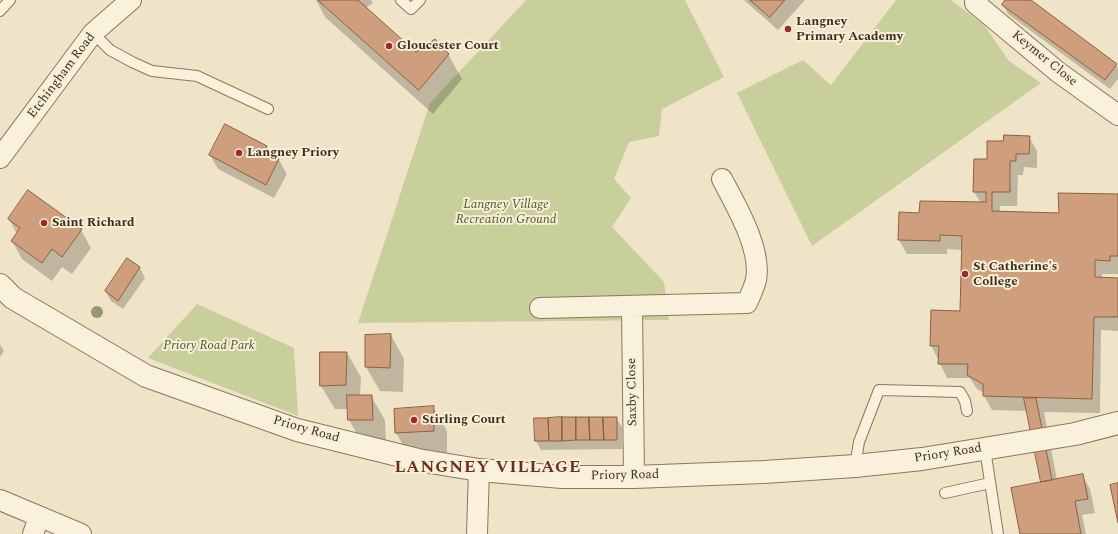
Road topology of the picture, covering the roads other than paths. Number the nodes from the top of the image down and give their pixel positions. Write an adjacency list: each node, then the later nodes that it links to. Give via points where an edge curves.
1 (10, 0): 6 (lane)
2 (131, 0): 7 (street, Etchingham Road)
3 (401, 0): 4 (lane, via 411,9)
4 (420, 0)
5 (978, 0): 9 (street, Keymer Close, via 975,3 1058,72)
6 (0, 11)
7 (93, 33): 8 (lane, via 110,50 152,71 196,76); 10 (street, Etchingham Road)
8 (268, 109)
9 (1118, 115)
10 (0, 158)
11 (722, 179): 13 (street, via 746,228 755,255 756,279 747,304)
12 (0, 285): 19 (street, Priory Road, via 13,298 146,376 297,430 418,460)
13 (632, 307): 14 (street); 20 (street, Saxby Close)
14 (540, 308)
15 (967, 411): 18 (lane, via 960,392 879,390 859,442)
16 (1118, 423): 17 (street, Priory Road, via 1076,434)
17 (985, 449): 18 (street, Priory Road); 21 (lane)
18 (855, 466): 20 (street, Priory Road)
19 (479, 470): 20 (street, Priory Road, via 562,477); 26 (street)
20 (634, 477)
21 (990, 483): 22 (lane); 27 (lane)
22 (945, 493)
23 (0, 500): 24 (street)
24 (36, 525): 25 (street)
25 (81, 534)
26 (477, 534)
27 (998, 534)

